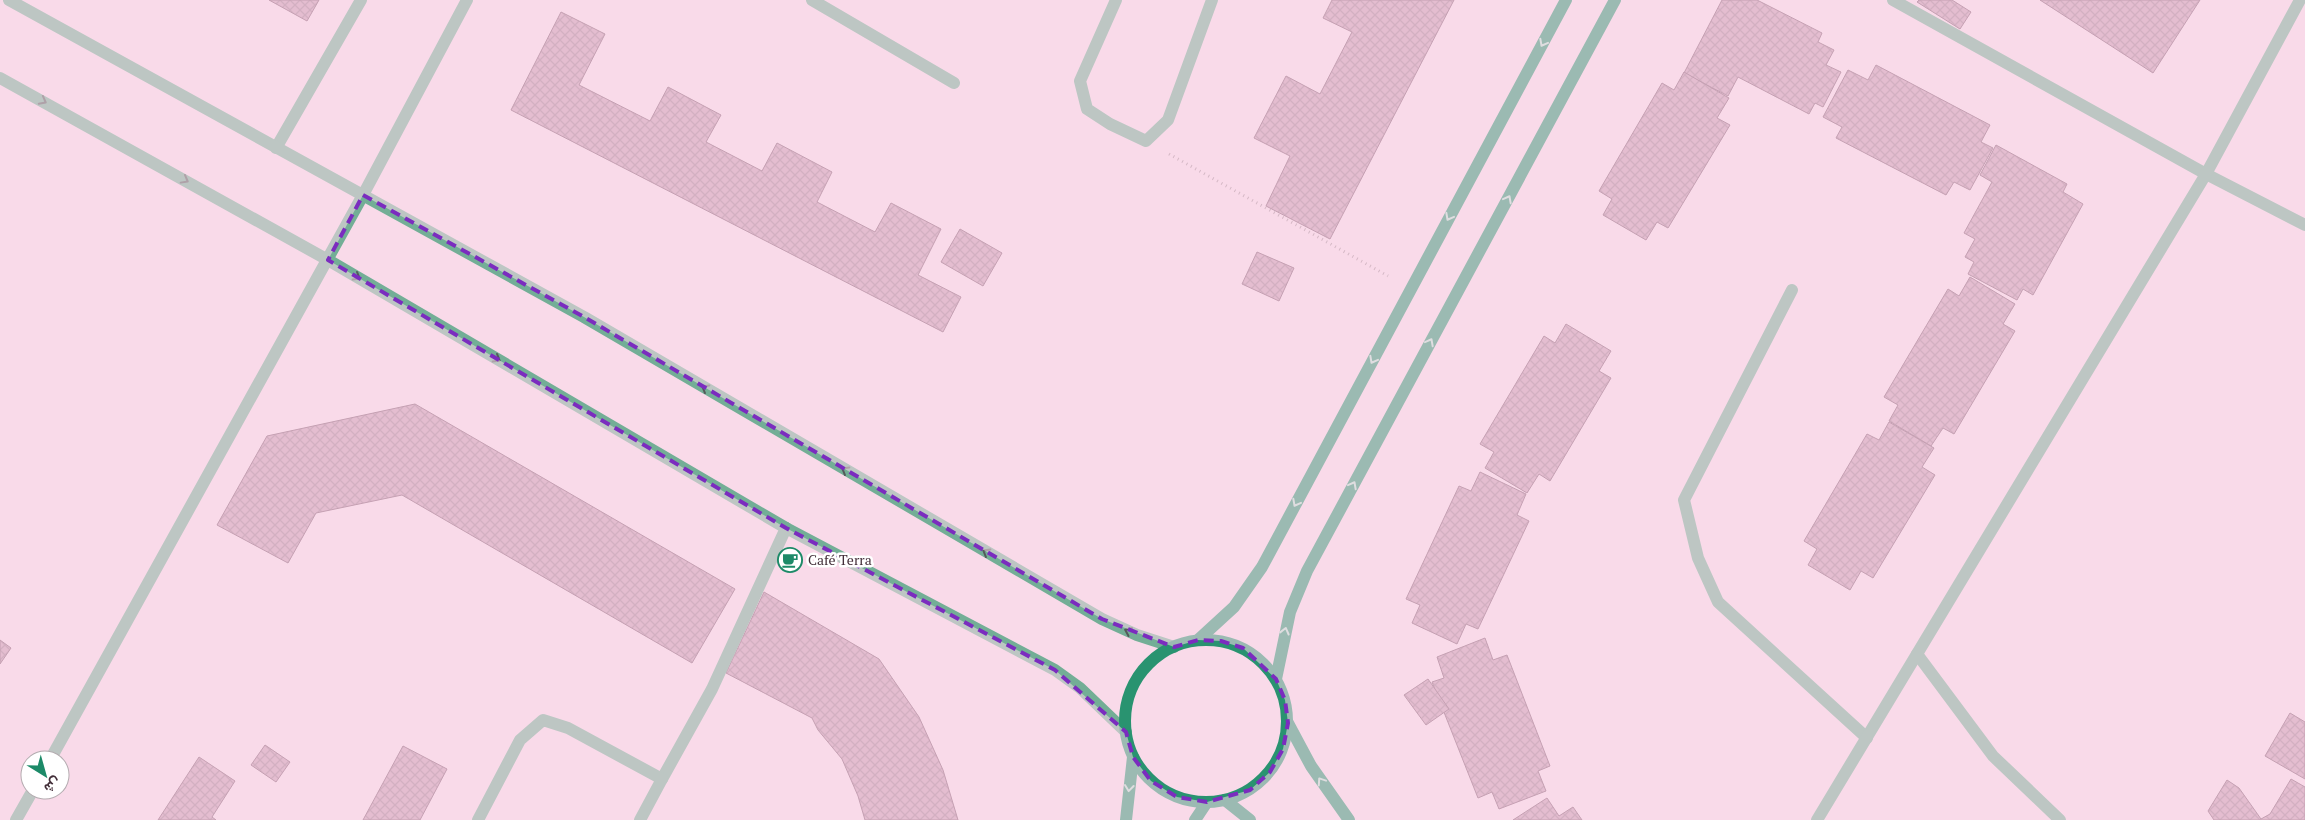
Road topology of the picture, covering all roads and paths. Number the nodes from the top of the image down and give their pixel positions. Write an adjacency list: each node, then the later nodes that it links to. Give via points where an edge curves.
1 (8, 0): 14 (street)
2 (361, 0): 14 (street)
3 (467, 0): 16 (street)
4 (812, 0): 12 (street)
5 (1116, 0): 13 (street, via 1080,81 1087,109 1110,124)
6 (1212, 0): 13 (street, via 1168,120)
7 (1566, 0): 19 (main road, one-way to 19)
8 (1615, 0): 25 (main road, one-way to 8, via 1290,612 1307,570)
9 (1893, 0): 15 (street)
10 (2300, 0): 15 (street)
11 (0, 78): 18 (street, one-way to 18)
12 (954, 83)
13 (1146, 140): 19 (path)
14 (276, 148): 16 (street)
15 (2206, 174): 17 (street); 24 (street)
16 (363, 195): 18 (street); 23 (street, one-way to 16, via 1102,619 584,317)
17 (2305, 225)
18 (328, 260): 21 (street, one-way to 21); 29 (street)
19 (1410, 289): 22 (main road, one-way to 22, via 1262,568 1234,607)
20 (1792, 290): 28 (street, via 1684,500 1698,558 1718,602)
21 (786, 528): 27 (street, via 1055,670 1080,688); 31 (street, via 712,689)
22 (1198, 640): 23 (main road); 25 (main road, via 1221,641 1243,648 1262,662)
23 (1174, 647): 27 (main road, via 1152,661 1136,682 1126,706)
24 (1917, 654): 28 (street); 43 (street, via 1994,756)
25 (1276, 679): 26 (main road, via 1285,700)
26 (1288, 723): 33 (main road, via 1283,749 1270,772 1250,790); 41 (main road, one-way to 26, via 1311,766)
27 (1126, 732): 30 (main road)
28 (1867, 738): 42 (street)
29 (56, 750)
30 (1133, 757): 34 (main road, via 1151,781 1177,797); 38 (main road, one-way to 38)
31 (662, 779): 36 (street, via 568,728 544,720 520,740); 37 (street)
32 (27, 800): 35 (street)
33 (1225, 800): 34 (main road); 40 (main road)
34 (1207, 802): 39 (main road)
35 (16, 820)
36 (478, 820)
37 (640, 820)
38 (1126, 820)
39 (1196, 820)
40 (1250, 820)
41 (1350, 820)
42 (1817, 820)
43 (2060, 820)

